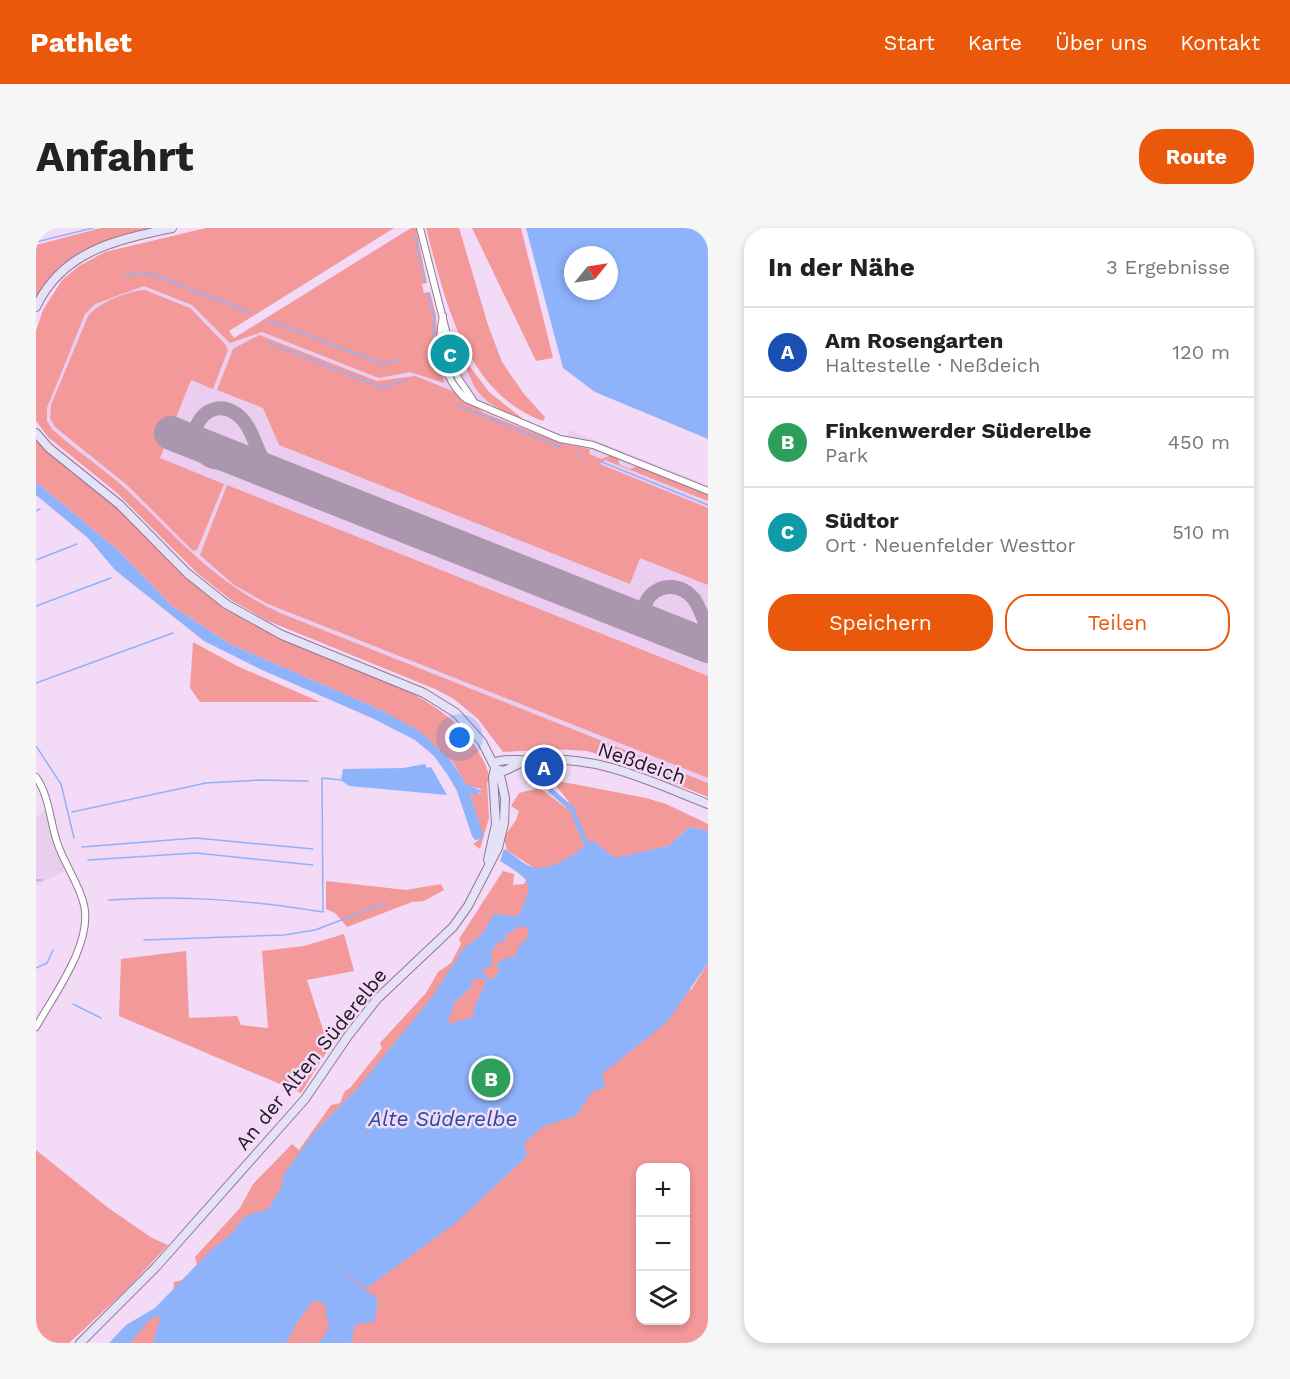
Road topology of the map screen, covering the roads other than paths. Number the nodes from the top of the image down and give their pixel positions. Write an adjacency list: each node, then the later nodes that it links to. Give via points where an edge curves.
1 (172, 228): 3 (main road, via 88,251 59,273)
2 (420, 228): 4 (street)
3 (36, 307)
4 (443, 316): 5 (street, via 462,379); 5 (street, via 440,344 449,376 455,389)
5 (483, 408): 7 (street, via 567,442 593,445)
6 (36, 433): 9 (main road, via 114,499 192,577 226,604 263,626 441,703 474,730)
7 (708, 490)
8 (527, 760): 9 (main road, Neßdeich); 10 (main road, Neßdeich); 13 (main road, Neßdeich, via 556,758 601,763)
9 (494, 766): 10 (main road, Neßdeich, via 504,771); 12 (main road, An der Alten Süderelbe); 14 (main road, An der Alten Süderelbe, via 496,824)
10 (517, 766): 12 (main road, via 507,781)
11 (36, 777): 15 (street, via 61,853 82,898 86,922 69,968)
12 (505, 794): 14 (main road, An der Alten Süderelbe, via 502,836)
13 (708, 804)
14 (486, 870): 16 (main road, An der Alten Süderelbe, via 453,927 377,999 288,1120 156,1267)
15 (36, 1027)
16 (80, 1343)

